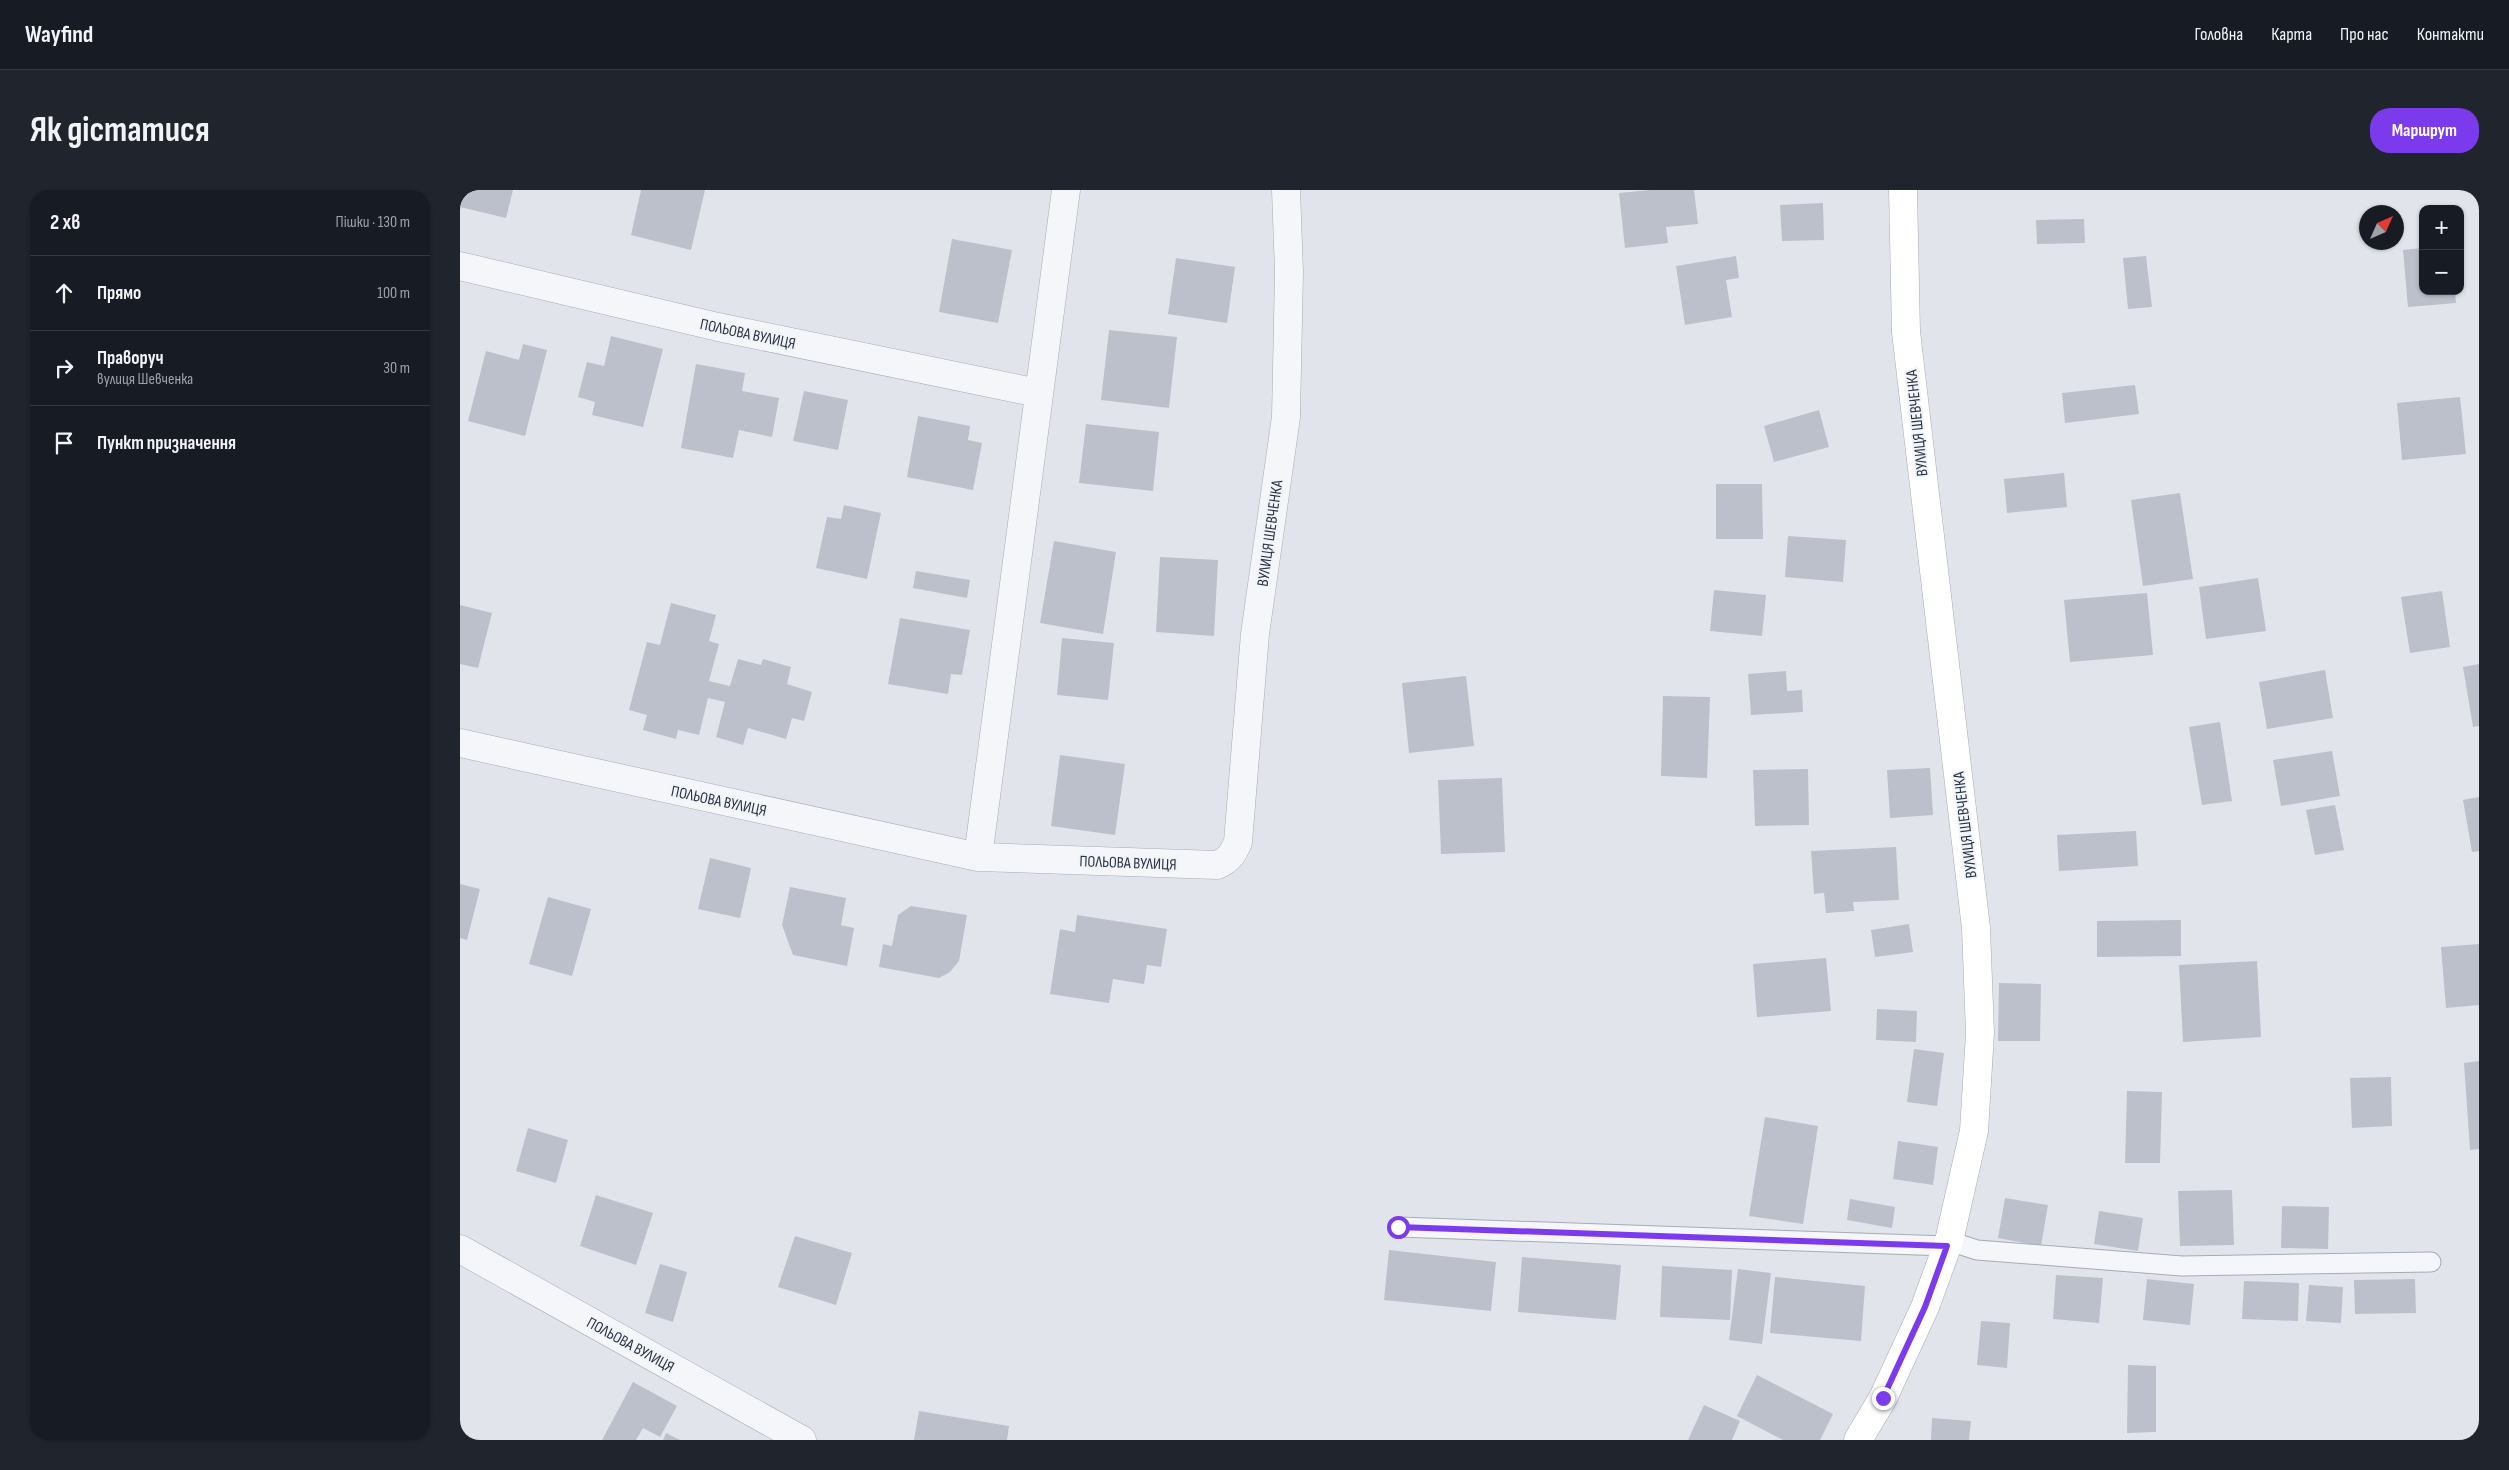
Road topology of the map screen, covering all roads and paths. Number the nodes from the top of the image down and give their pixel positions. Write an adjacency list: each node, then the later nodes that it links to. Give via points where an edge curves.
1 (1066, 190): 5 (street)
2 (1286, 190): 8 (street, ВУЛИЦЯ ШЕВЧЕНКА, via 1289,272 1286,417 1255,634 1238,842 1234,853)
3 (1904, 190): 10 (street, ВУЛИЦЯ ШЕВЧЕНКА, via 1906,332 1976,928 1980,1033 1974,1130)
4 (460, 266): 5 (street, ПОЛЬОВА ВУЛИЦЯ, via 718,327)
5 (1038, 393): 7 (street)
6 (460, 744): 7 (street, ПОЛЬОВА ВУЛИЦЯ)
7 (978, 857): 8 (street, ПОЛЬОВА ВУЛИЦЯ)
8 (1217, 865)
9 (1398, 1227): 10 (lane)
10 (1948, 1244): 12 (lane, via 1977,1250 2182,1266); 14 (street, ВУЛИЦЯ ШЕВЧЕНКА, via 1917,1326 1883,1398)
11 (460, 1248): 13 (street, ПОЛЬОВА ВУЛИЦЯ)
12 (2431, 1262)
13 (802, 1440)
14 (1858, 1440)

